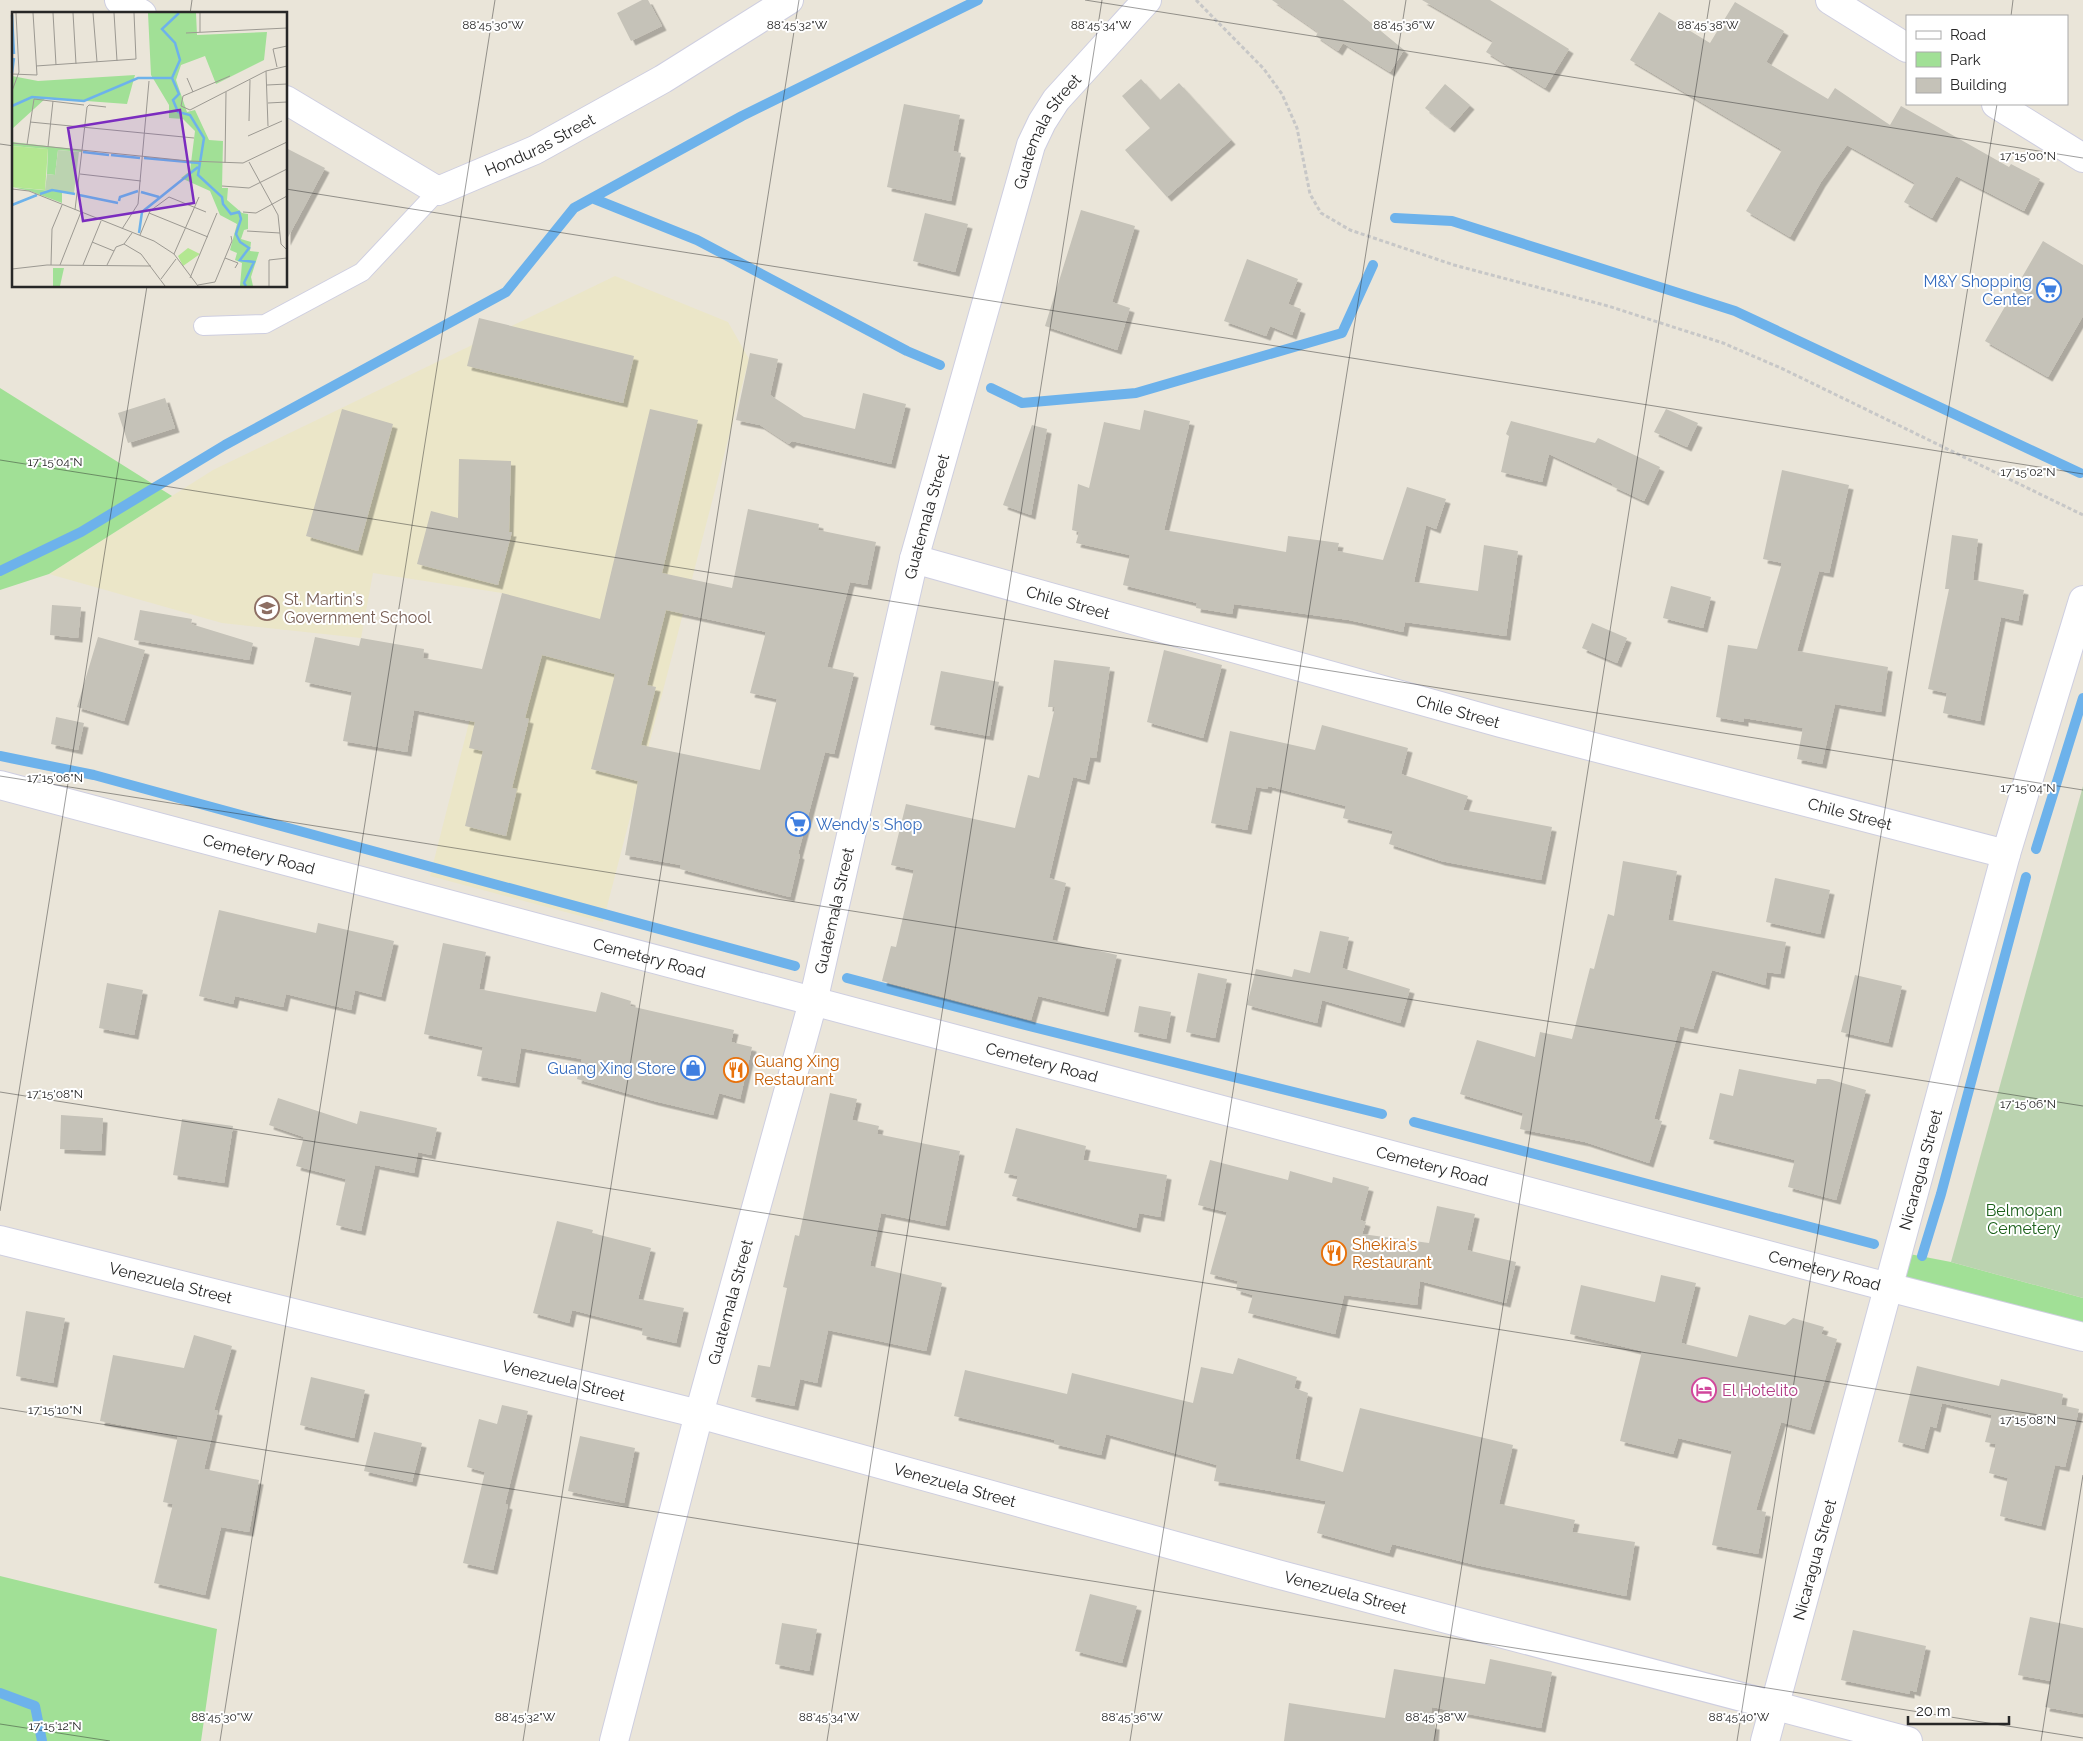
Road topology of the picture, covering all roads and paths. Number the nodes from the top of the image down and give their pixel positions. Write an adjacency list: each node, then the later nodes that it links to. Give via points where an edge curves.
1 (118, 0): 6 (street)
2 (789, 0): 11 (street, Honduras Street, via 664,79 535,150)
3 (1147, 0): 14 (street, Guatemala Street, via 1056,100 1031,145)
4 (1196, 0): 13 (path, via 1264,69 1282,94 1297,128 1310,194 1322,213 1350,230 1454,265 1608,306 1723,343)
5 (1830, 0): 7 (street)
6 (139, 12)
7 (1906, 47)
8 (288, 101): 11 (street)
9 (1998, 105): 10 (street)
10 (2083, 158)
11 (438, 191): 12 (lane, via 362,272 265,324)
12 (203, 326)
13 (2083, 514)
14 (914, 558): 17 (street, Chile Street, via 1501,723); 18 (street, Guatemala Street)
15 (2083, 600): 17 (street, Nicaragua Street)
16 (0, 785): 18 (street, Cemetery Road)
17 (2006, 854): 20 (street, Nicaragua Street)
18 (814, 1002): 20 (street, Cemetery Road); 22 (street, Guatemala Street)
19 (0, 1240): 22 (street, Venezuela Street)
20 (1888, 1287): 21 (street, Cemetery Road); 23 (street, Nicaragua Street)
21 (2083, 1337)
22 (699, 1414): 23 (street, Venezuela Street, via 1277,1574); 24 (street, Guatemala Street)
23 (1775, 1706): 25 (street, Nicaragua Street); 26 (street, Venezuela Street)
24 (614, 1741)
25 (1765, 1741)
26 (1908, 1741)

